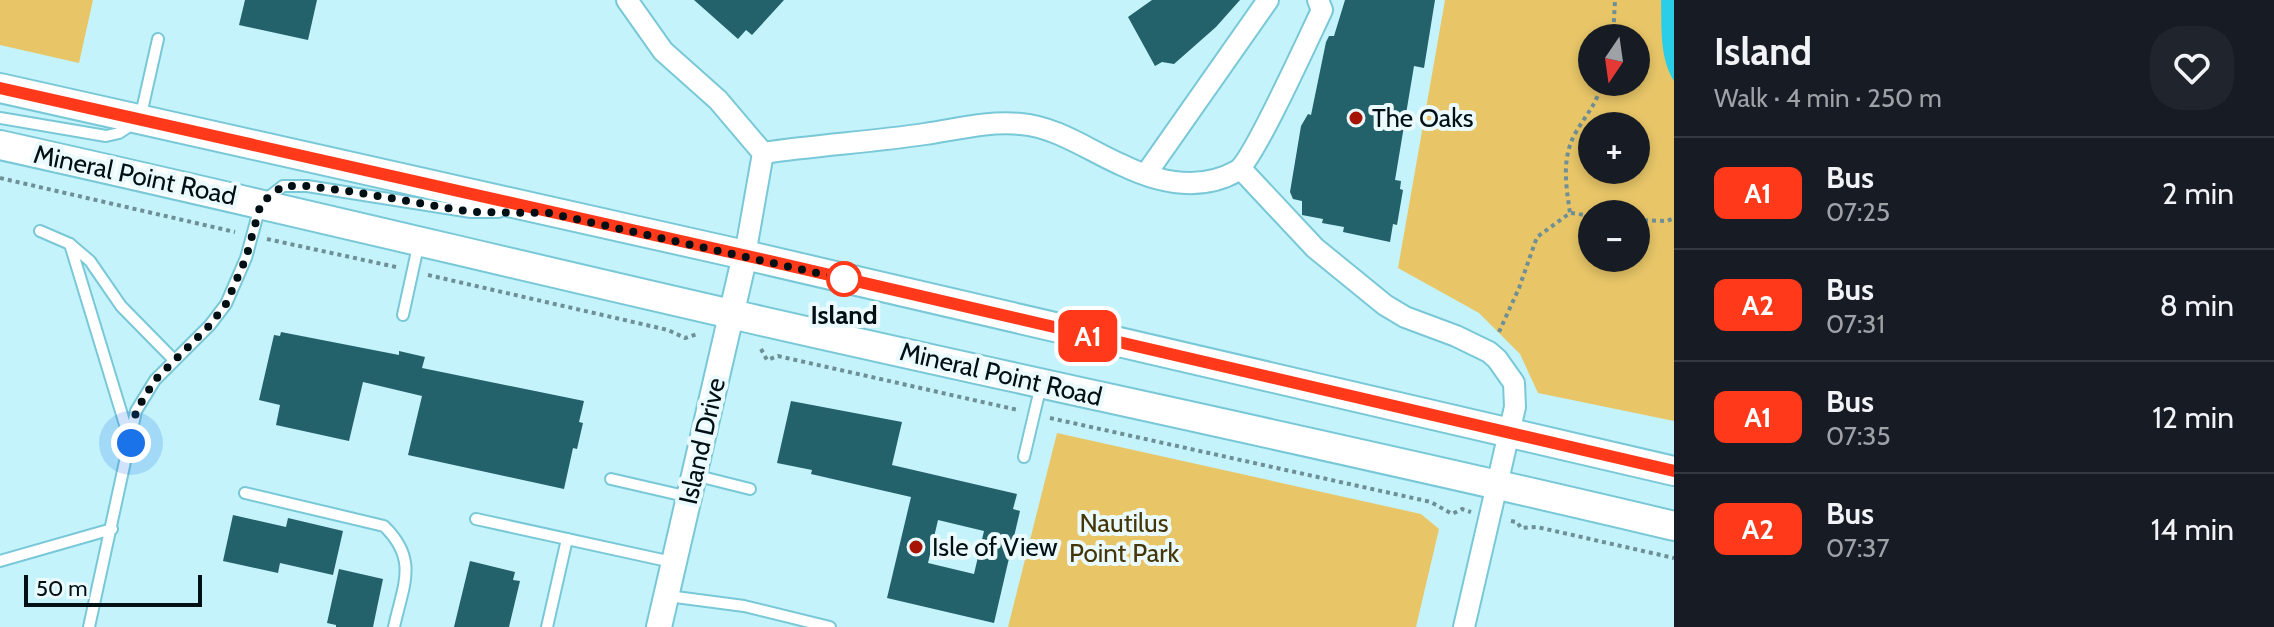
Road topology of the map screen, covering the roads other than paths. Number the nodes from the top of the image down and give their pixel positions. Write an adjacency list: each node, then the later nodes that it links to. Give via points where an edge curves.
1 (627, 0): 9 (street, via 663,51 718,100)
2 (1268, 0): 11 (street)
3 (1318, 0): 10 (street, via 1322,10)
4 (158, 39): 7 (lane)
5 (0, 88): 7 (main road, Mineral Point Road)
6 (0, 118): 7 (lane, via 106,136)
7 (140, 119): 13 (main road, Mineral Point Road)
8 (0, 145): 12 (main road, Mineral Point Road)
9 (763, 153): 11 (street, via 974,124 1024,124 1072,139); 17 (street)
10 (1241, 169): 11 (street, via 1205,184 1171,183); 22 (street, via 1315,248 1385,305 1489,352 1508,372 1516,391)
11 (1146, 174)
12 (261, 203): 13 (lane, via 283,186 307,186 471,212); 15 (main road, Mineral Point Road); 20 (lane, via 226,304)
13 (549, 213): 17 (main road, Mineral Point Road)
14 (40, 231): 16 (lane)
15 (419, 240): 18 (main road, Mineral Point Road); 19 (lane)
16 (70, 244): 20 (lane); 23 (lane)
17 (745, 255): 18 (street, Island Drive); 22 (main road, Mineral Point Road)
18 (731, 314): 21 (main road, Mineral Point Road); 28 (street, Island Drive)
19 (403, 315)
20 (174, 360): 23 (lane, via 136,411)
21 (1042, 383): 24 (lane); 27 (main road, Mineral Point Road)
22 (1508, 434): 25 (main road, Mineral Point Road); 27 (street)
23 (131, 443): 33 (lane)
24 (1024, 457)
25 (1674, 471)
26 (611, 479): 28 (lane)
27 (1496, 483): 32 (main road, Mineral Point Road); 43 (street)
28 (691, 486): 29 (lane); 36 (street, Island Drive)
29 (750, 489)
30 (245, 493): 39 (lane, via 384,526 400,541 407,567)
31 (476, 519): 34 (lane)
32 (1674, 526)
33 (112, 529): 35 (lane); 38 (lane)
34 (567, 539): 36 (lane); 40 (lane)
35 (0, 561)
36 (674, 562): 37 (street, Island Drive)
37 (666, 596): 41 (street, Island Drive); 42 (lane, via 744,606)
38 (89, 627)
39 (394, 627)
40 (547, 627)
41 (659, 627)
42 (830, 627)
43 (1464, 627)

